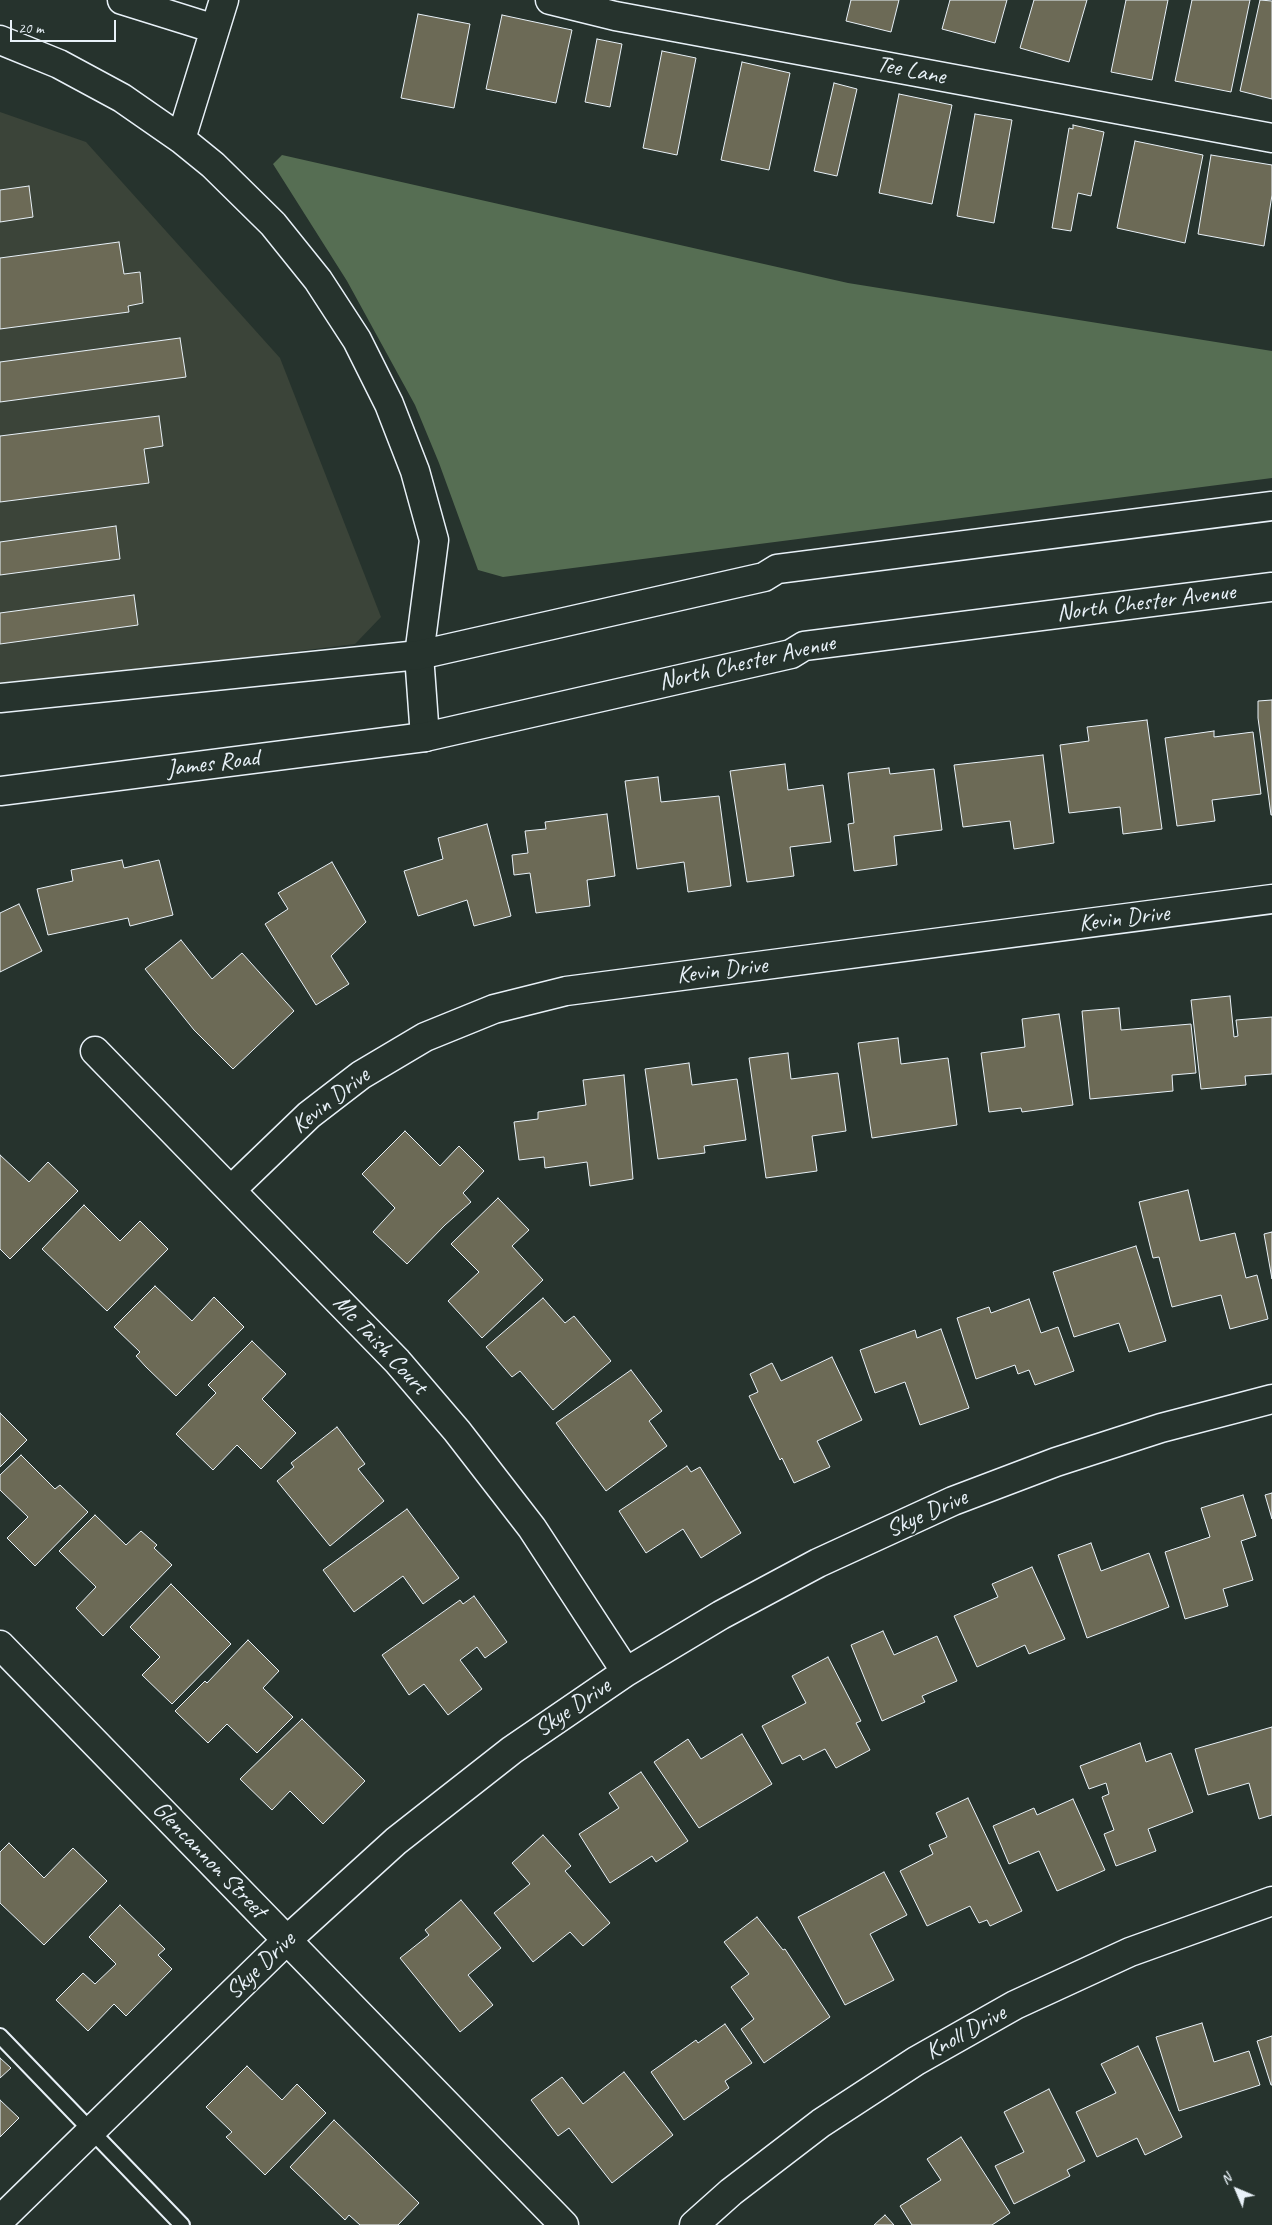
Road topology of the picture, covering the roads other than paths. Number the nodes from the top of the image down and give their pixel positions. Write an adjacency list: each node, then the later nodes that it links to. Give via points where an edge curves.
1 (122, 0): 5 (street)
2 (224, 0): 5 (street)
3 (550, 0): 4 (street, Tee Lane)
4 (624, 8): 7 (street, Tee Lane)
5 (215, 29): 8 (street)
6 (0, 40): 8 (street, via 59,64 122,98)
7 (1272, 138)
8 (181, 140): 11 (street, via 213,166 272,224 318,280 357,340 390,404 415,471 434,540)
9 (1272, 506): 11 (street, via 777,569 764,577)
10 (1272, 587): 13 (street, North Chester Avenue, via 804,646 791,654)
11 (419, 655): 12 (street); 13 (street)
12 (0, 698)
13 (425, 736): 14 (street, James Road)
14 (0, 792)
15 (1272, 899): 17 (street, Kevin Drive, via 566,991 494,1009 425,1037 361,1075 309,1115)
16 (95, 1051): 17 (street, Mc Taish Court)
17 (231, 1190): 20 (street, Mc Taish Court, via 397,1361 457,1431 532,1528)
18 (1272, 1398): 20 (street, Skye Drive, via 1056,1462 953,1502 818,1563 721,1615)
19 (0, 1645): 22 (street, Glencannon Street)
20 (626, 1672): 22 (street, Skye Drive, via 512,1750 396,1841)
21 (1272, 1901): 28 (street, Knoll Drive, via 1130,1952 991,2019 916,2061 821,2123 730,2192)
22 (287, 1940): 24 (street, Skye Drive); 27 (street, Glencannon Street)
23 (0, 2036): 24 (lane)
24 (91, 2131): 25 (street, Skye Drive); 26 (lane)
25 (0, 2220)
26 (182, 2225)
27 (564, 2225)
28 (694, 2225)

